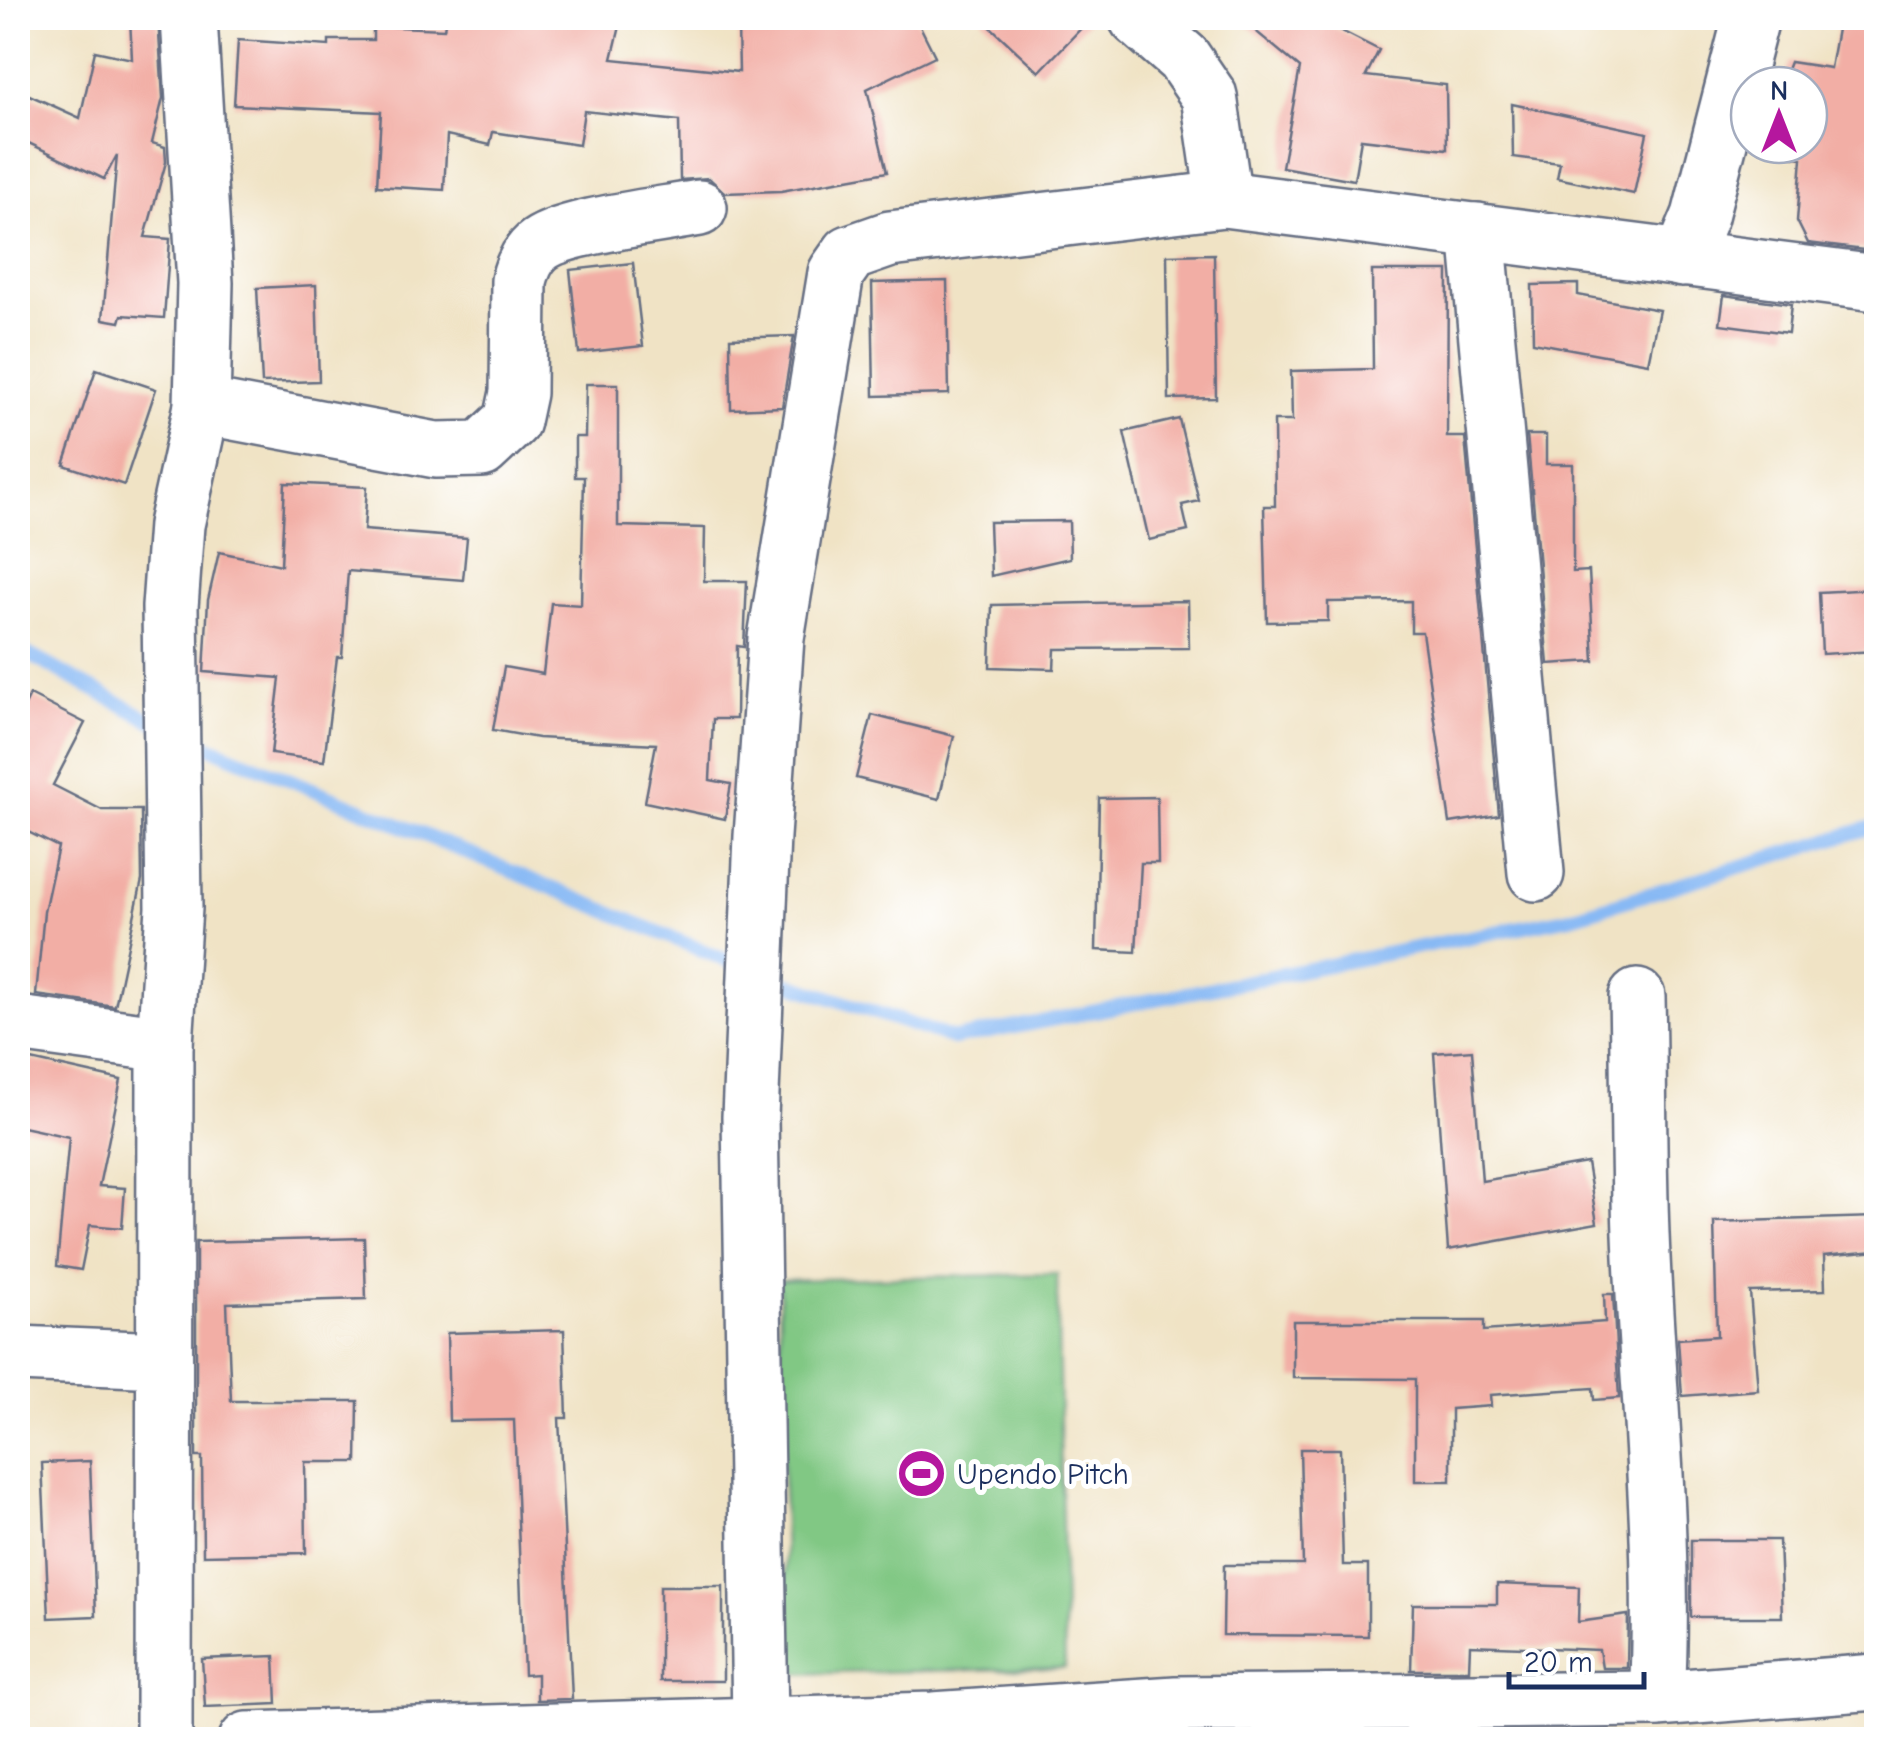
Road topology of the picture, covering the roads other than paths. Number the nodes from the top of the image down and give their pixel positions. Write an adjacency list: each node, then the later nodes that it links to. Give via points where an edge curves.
1 (189, 18): 9 (street, via 205,282)
2 (1137, 18): 4 (street, via 1183,58 1209,96)
3 (1751, 18): 7 (street, via 1700,216)
4 (1224, 199): 6 (street); 19 (street, via 890,239 864,244 836,273 776,638 762,836 750,1116)
5 (698, 208): 9 (street, via 563,234 538,245 519,281 512,421 482,449 436,450)
6 (1476, 231): 7 (street); 10 (street)
7 (1682, 259): 8 (street)
8 (1876, 284)
9 (202, 406): 13 (street, via 176,525 170,606 174,908)
10 (1536, 873)
11 (1637, 997): 17 (street, via 1641,1234 1657,1492)
12 (18, 1024): 13 (street)
13 (165, 1044): 15 (street)
14 (18, 1354): 15 (street)
15 (162, 1360): 20 (street)
16 (1876, 1682): 17 (street)
17 (1657, 1698): 18 (street)
18 (1557, 1719): 19 (street, via 1176,1704 933,1720)
19 (760, 1722): 21 (street)
20 (164, 1740)
21 (247, 1740)

